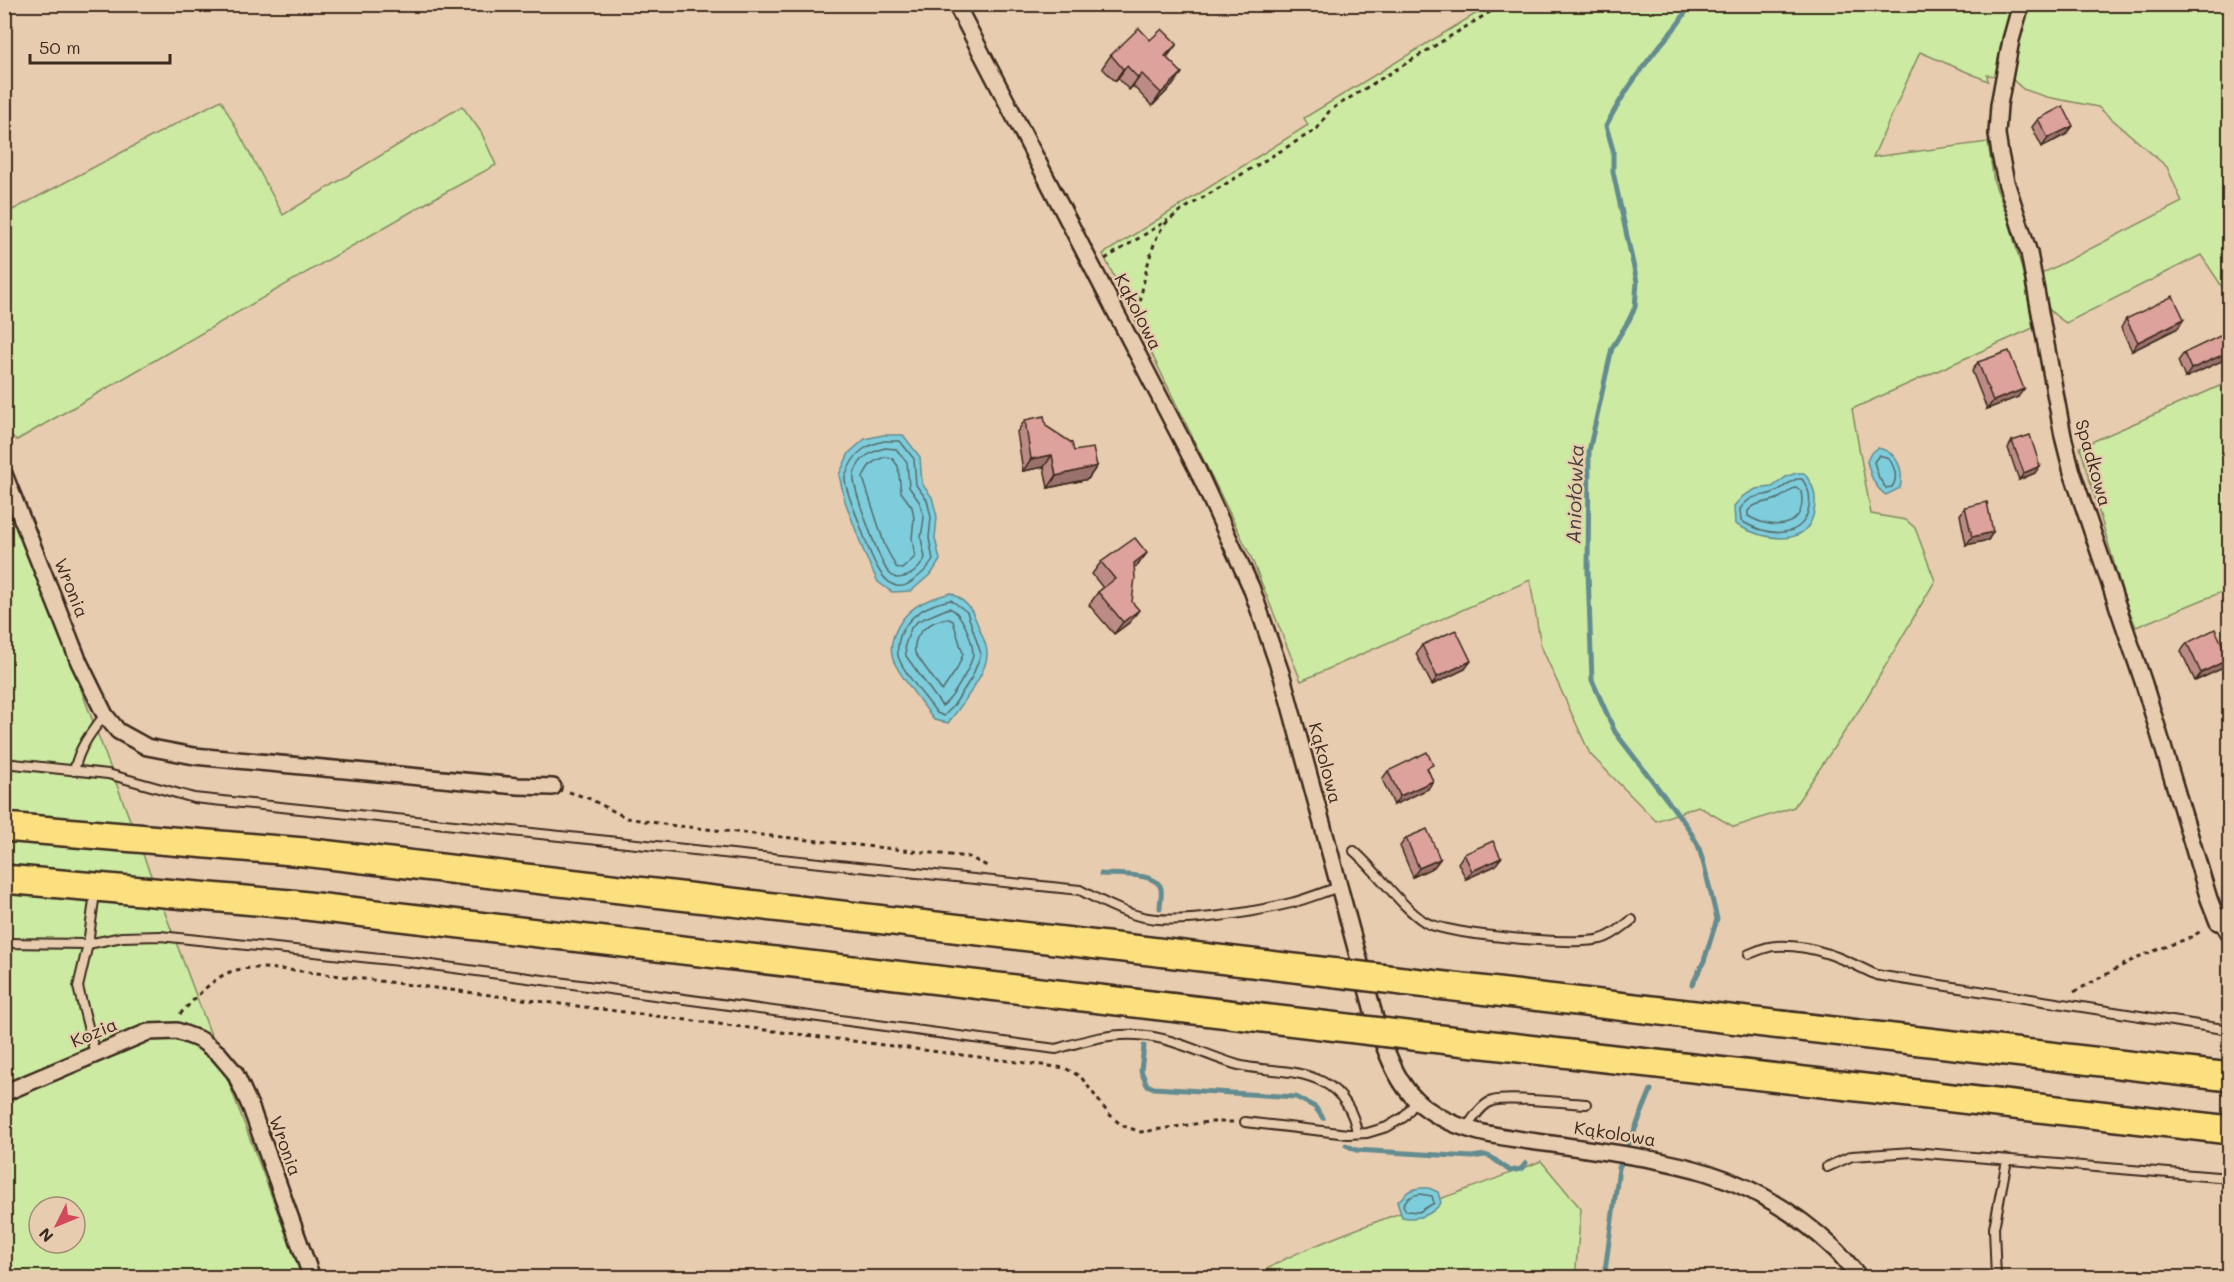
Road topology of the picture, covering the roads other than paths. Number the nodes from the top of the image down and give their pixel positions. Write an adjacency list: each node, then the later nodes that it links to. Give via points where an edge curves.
1 (956, 4): 12 (street, Kąkolowa, via 1197,469 1251,586 1282,676)
2 (2021, 4): 13 (street, Spadkowa, via 1999,105 1997,134 2006,182 2029,253 2072,472 2144,684 2209,899)
3 (5, 476): 4 (street, Wronia, via 79,662)
4 (105, 715): 6 (lane, via 77,754); 7 (street, Wronia, via 118,731 147,747 195,756)
5 (4, 763): 6 (lane)
6 (74, 771): 12 (lane, via 127,778 194,798 1080,890 1140,917 1207,918 1291,903)
7 (553, 787)
8 (4, 826): 22 (highway, bridge, via 304,852)
9 (1354, 851): 14 (lane, via 1414,914 1448,931 1561,942 1599,940)
10 (4, 879): 11 (highway)
11 (96, 885): 17 (lane); 28 (highway, bridge, via 290,904)
12 (1339, 887): 24 (street, Kąkolowa, via 1379,1033 1398,1079)
13 (2224, 917): 15 (lane)
14 (1632, 920)
15 (2229, 942)
16 (4, 943): 17 (lane)
17 (88, 944): 21 (lane, via 78,987); 29 (lane, via 122,937 160,936 397,961 1056,1049 1096,1037 1136,1034 1165,1038 1239,1065 1323,1082 1345,1102 1355,1118)
18 (1749, 954): 19 (lane, via 1774,946 1804,947 1838,956 1876,975)
19 (2229, 1030)
20 (201, 1040): 21 (street, Kozia, via 177,1031 148,1032); 33 (street, Wronia, via 235,1073)
21 (95, 1054): 23 (street, Kozia)
22 (2229, 1077)
23 (4, 1093)
24 (1417, 1101): 27 (street, Kąkolowa, via 1445,1120); 29 (lane, via 1404,1117 1387,1127)
25 (1586, 1104): 27 (lane, via 1492,1101 1482,1107)
26 (1245, 1122): 29 (lane)
27 (1466, 1128): 34 (street, Kąkolowa, via 1655,1159 1710,1174 1756,1192 1799,1220 1837,1251)
28 (2229, 1131)
29 (1357, 1133)
30 (2007, 1160): 31 (lane, via 1913,1152 1852,1156); 32 (lane); 37 (lane, via 1994,1228)
31 (1827, 1167)
32 (2229, 1178)
33 (312, 1278)
34 (1860, 1278)
35 (1974, 1278): 36 (lane)
36 (1983, 1278)
37 (1996, 1278)

